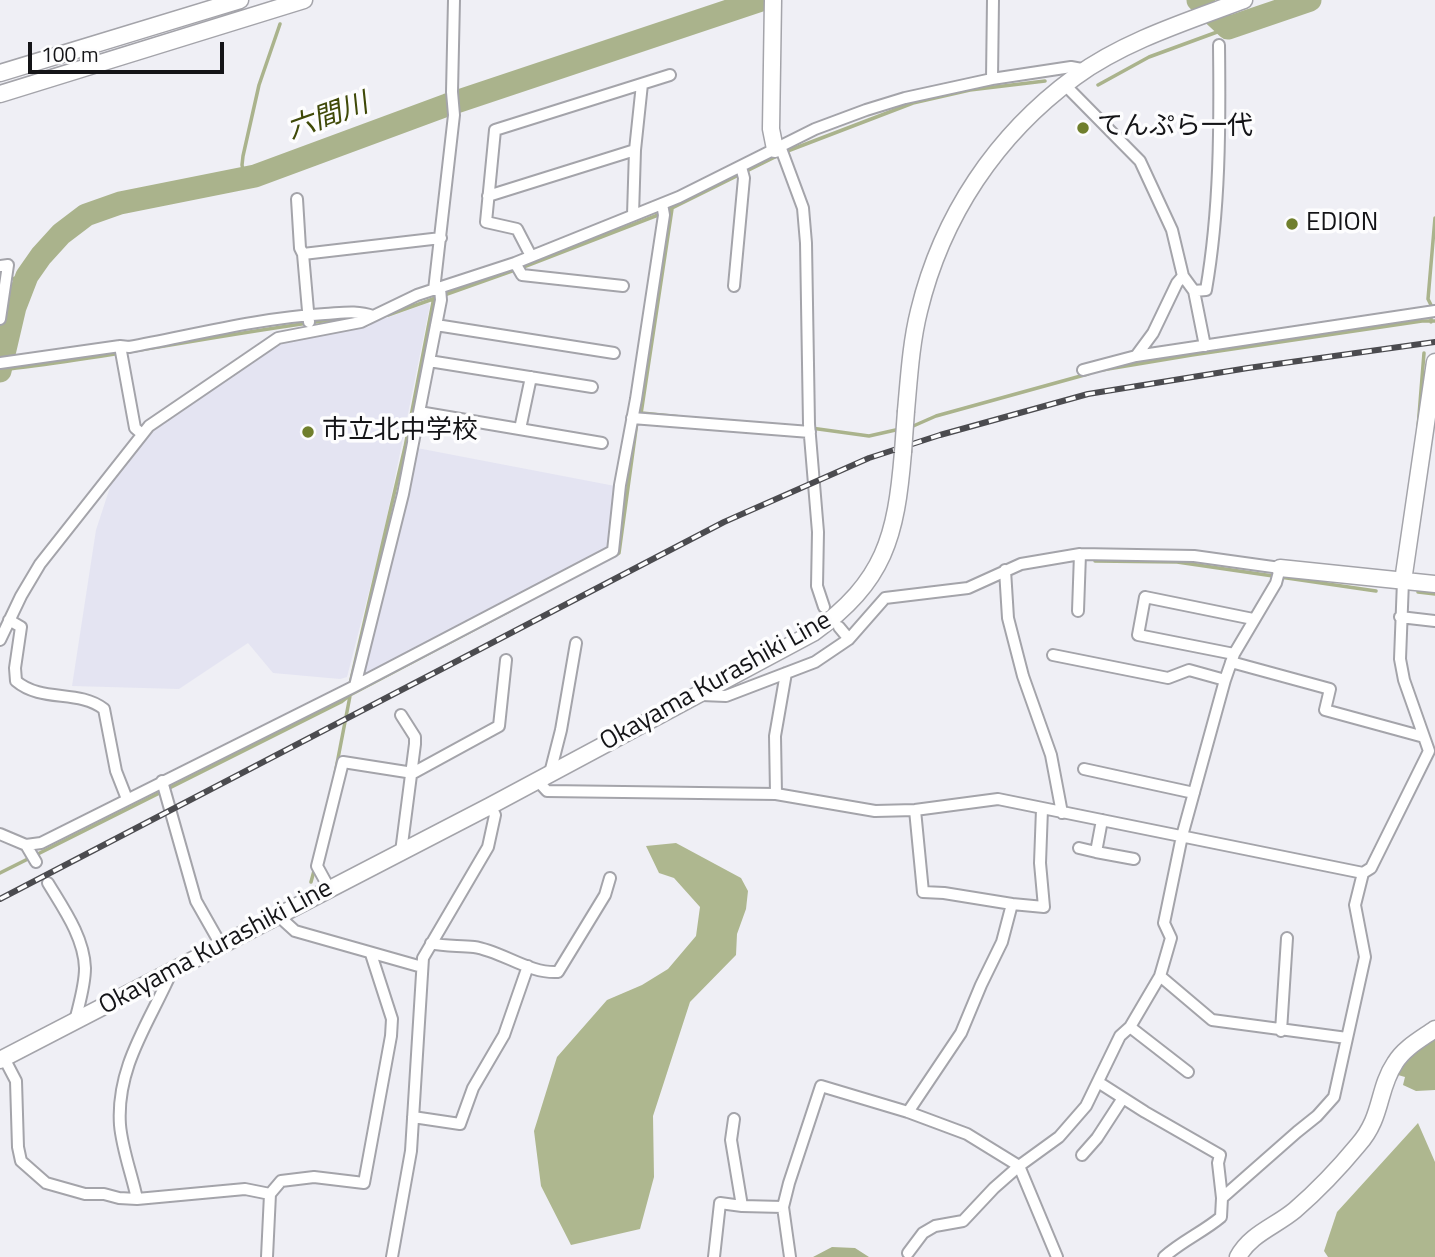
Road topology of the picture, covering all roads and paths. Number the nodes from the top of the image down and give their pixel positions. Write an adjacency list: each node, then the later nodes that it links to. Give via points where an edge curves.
1 (240, 0): 9 (main road)
2 (304, 0): 14 (main road)
3 (454, 0): 22 (street, via 454,115)
4 (993, 0): 11 (street)
5 (1244, 0): 8 (main road, Okayama Kurashiki Line, via 1154,35)
6 (773, 4): 16 (main road, via 771,129)
7 (1219, 45): 31 (street, via 1213,247 1206,290)
8 (1087, 70): 11 (street, via 1071,67); 13 (main road, Okayama Kurashiki Line)
9 (0, 73)
10 (670, 75): 12 (street)
11 (992, 79): 16 (street, via 905,98 815,129)
12 (642, 84): 15 (street); 18 (street, via 495,130)
13 (1065, 85): 27 (street, via 1140,161 1172,230); 74 (main road, Okayama Kurashiki Line, bridge, via 1001,145 974,180 940,246 918,314 900,497 877,568 842,612 813,633)
14 (0, 94)
15 (635, 150): 18 (street); 21 (street)
16 (780, 150): 17 (street); 50 (street, via 803,208)
17 (742, 172): 20 (street); 29 (street)
18 (488, 196): 24 (street, via 486,222 517,229)
19 (297, 199): 23 (street)
20 (663, 209): 21 (street); 48 (street)
21 (633, 215): 24 (street)
22 (441, 238): 23 (street); 30 (street)
23 (303, 254): 35 (street)
24 (531, 256): 25 (street)
25 (517, 266): 28 (street, via 522,275); 30 (street)
26 (4, 270): 34 (street)
27 (1183, 276): 31 (street); 40 (street)
28 (623, 286)
29 (734, 286)
30 (439, 292): 33 (street); 36 (street)
31 (1194, 292): 37 (street)
32 (1432, 312): 37 (street)
33 (373, 316): 35 (street, via 351,325); 35 (street, via 361,311)
34 (0, 319)
35 (309, 322): 38 (street, via 263,321); 51 (street, via 278,338)
36 (436, 325): 39 (street); 41 (street)
37 (1205, 346): 40 (street)
38 (121, 350): 42 (street); 51 (street, via 135,428)
39 (614, 353)
40 (1136, 356): 44 (street)
41 (429, 361): 45 (street); 47 (street)
42 (6, 362)
43 (1435, 362): 56 (main road)
44 (1083, 370)
45 (531, 377): 46 (street); 49 (street)
46 (592, 387)
47 (419, 412): 49 (street); 73 (street, via 403,494)
48 (632, 418): 50 (street); 73 (street, via 613,551)
49 (520, 429): 52 (street)
50 (810, 430): 58 (street, via 817,586)
51 (142, 434): 62 (street, via 40,564)
52 (602, 443)
53 (1080, 554): 54 (street); 55 (street, via 1194,556); 59 (street)
54 (1005, 570): 65 (street, via 968,588 885,598); 88 (street, via 1008,618 1051,755)
55 (1278, 575): 56 (main road); 61 (street)
56 (1404, 581): 57 (main road); 60 (street)
57 (1435, 584)
58 (824, 607)
59 (1078, 611)
60 (1400, 617): 63 (street); 76 (street, via 1404,680)
61 (1252, 619): 69 (street); 69 (street, via 1145,597 1138,635)
62 (9, 620): 66 (street); 84 (street, via 21,627 16,681 42,695 82,698 104,709 116,771)
63 (1435, 621)
64 (839, 627): 65 (street)
65 (849, 639): 71 (street, via 815,662)
66 (0, 640)
67 (576, 643): 80 (street, via 561,730)
68 (1053, 654): 72 (street, via 1168,678 1189,670)
69 (1232, 658): 72 (street); 76 (street, via 1330,689 1325,710)
70 (506, 660): 79 (street, via 499,726)
71 (786, 673): 74 (street, via 726,696); 83 (street, via 775,736)
72 (1225, 680): 82 (street)
73 (352, 688): 81 (street)
74 (698, 695): 80 (main road, Okayama Kurashiki Line)
75 (401, 715): 79 (street, via 415,737)
76 (1424, 737): 77 (street)
77 (1432, 752): 96 (street, via 1371,867)
78 (1084, 769): 82 (street)
79 (413, 772): 93 (street); 99 (street, via 343,762 317,866)
80 (543, 777): 83 (street, via 547,791); 85 (main road, Okayama Kurashiki Line)
81 (164, 788): 84 (street); 104 (street, via 195,901)
82 (1194, 793): 91 (street)
83 (776, 794): 87 (street, via 875,811)
84 (127, 799): 90 (street, via 41,843 32,855)
85 (490, 806): 93 (main road, Okayama Kurashiki Line); 103 (street, via 495,816 488,847)
86 (1042, 809): 87 (street, via 998,799); 88 (street); 100 (street, via 1044,907)
87 (915, 810): 100 (street, via 923,892)
88 (1062, 813): 89 (street)
89 (1102, 820): 91 (street); 94 (street)
90 (0, 834)
91 (1182, 836): 96 (street); 109 (street, via 1164,923 1171,938)
92 (1079, 848): 94 (street)
93 (401, 852): 99 (main road, Okayama Kurashiki Line)
94 (1096, 852): 95 (street)
95 (1134, 859)
96 (1363, 873): 114 (street, via 1355,905 1365,957)
97 (610, 878): 106 (street, via 605,895 558,972)
98 (48, 883): 110 (street, via 82,947 84,978)
99 (329, 888): 101 (main road, Okayama Kurashiki Line)
100 (1012, 904): 119 (street, via 1002,942 961,1033)
101 (281, 913): 104 (main road, Okayama Kurashiki Line); 105 (street, via 295,931)
102 (1287, 938): 113 (street)
103 (430, 943): 106 (street, via 476,947); 107 (street)
104 (221, 945): 108 (main road, Okayama Kurashiki Line)
105 (370, 954): 107 (street); 124 (street, via 392,1018 364,1183 314,1177 281,1181)
106 (528, 966): 120 (street, via 504,1035 473,1088 460,1124)
107 (422, 967): 120 (street)
108 (171, 972): 110 (main road, Okayama Kurashiki Line); 126 (street, via 124,1071 120,1126)
109 (1160, 976): 111 (street); 113 (street, via 1212,1020)
110 (75, 1021): 115 (main road, Okayama Kurashiki Line)
111 (1130, 1027): 116 (street); 117 (street, via 1120,1036)
112 (1435, 1029): 136 (main road, via 1396,1062 1373,1125 1357,1147 1294,1211 1248,1242)
113 (1281, 1031): 114 (street)
114 (1347, 1038): 125 (street, via 1334,1097)
115 (2, 1059): 126 (street, via 16,1081 21,1161 46,1183 61,1188)
116 (1188, 1072)
117 (1098, 1082): 118 (street); 123 (street, via 1086,1106 1059,1137)
118 (1123, 1098): 122 (street); 125 (street, via 1220,1154)
119 (908, 1112): 123 (street, via 967,1134); 128 (street, via 821,1086)
120 (413, 1117): 131 (street)
121 (734, 1119): 127 (street, via 731,1140)
122 (1082, 1155)
123 (1019, 1166): 129 (street, via 963,1222 934,1226); 134 (street)
124 (270, 1194): 126 (street, via 245,1189); 130 (street)
125 (1222, 1198): 135 (street, via 1221,1217)
126 (137, 1199)
127 (742, 1206): 128 (street); 132 (street, via 720,1203)
128 (783, 1207): 133 (street)
129 (908, 1253)
130 (267, 1257)
131 (392, 1257)
132 (714, 1257)
133 (790, 1257)
134 (1057, 1257)
135 (1164, 1257)
136 (1238, 1257)

